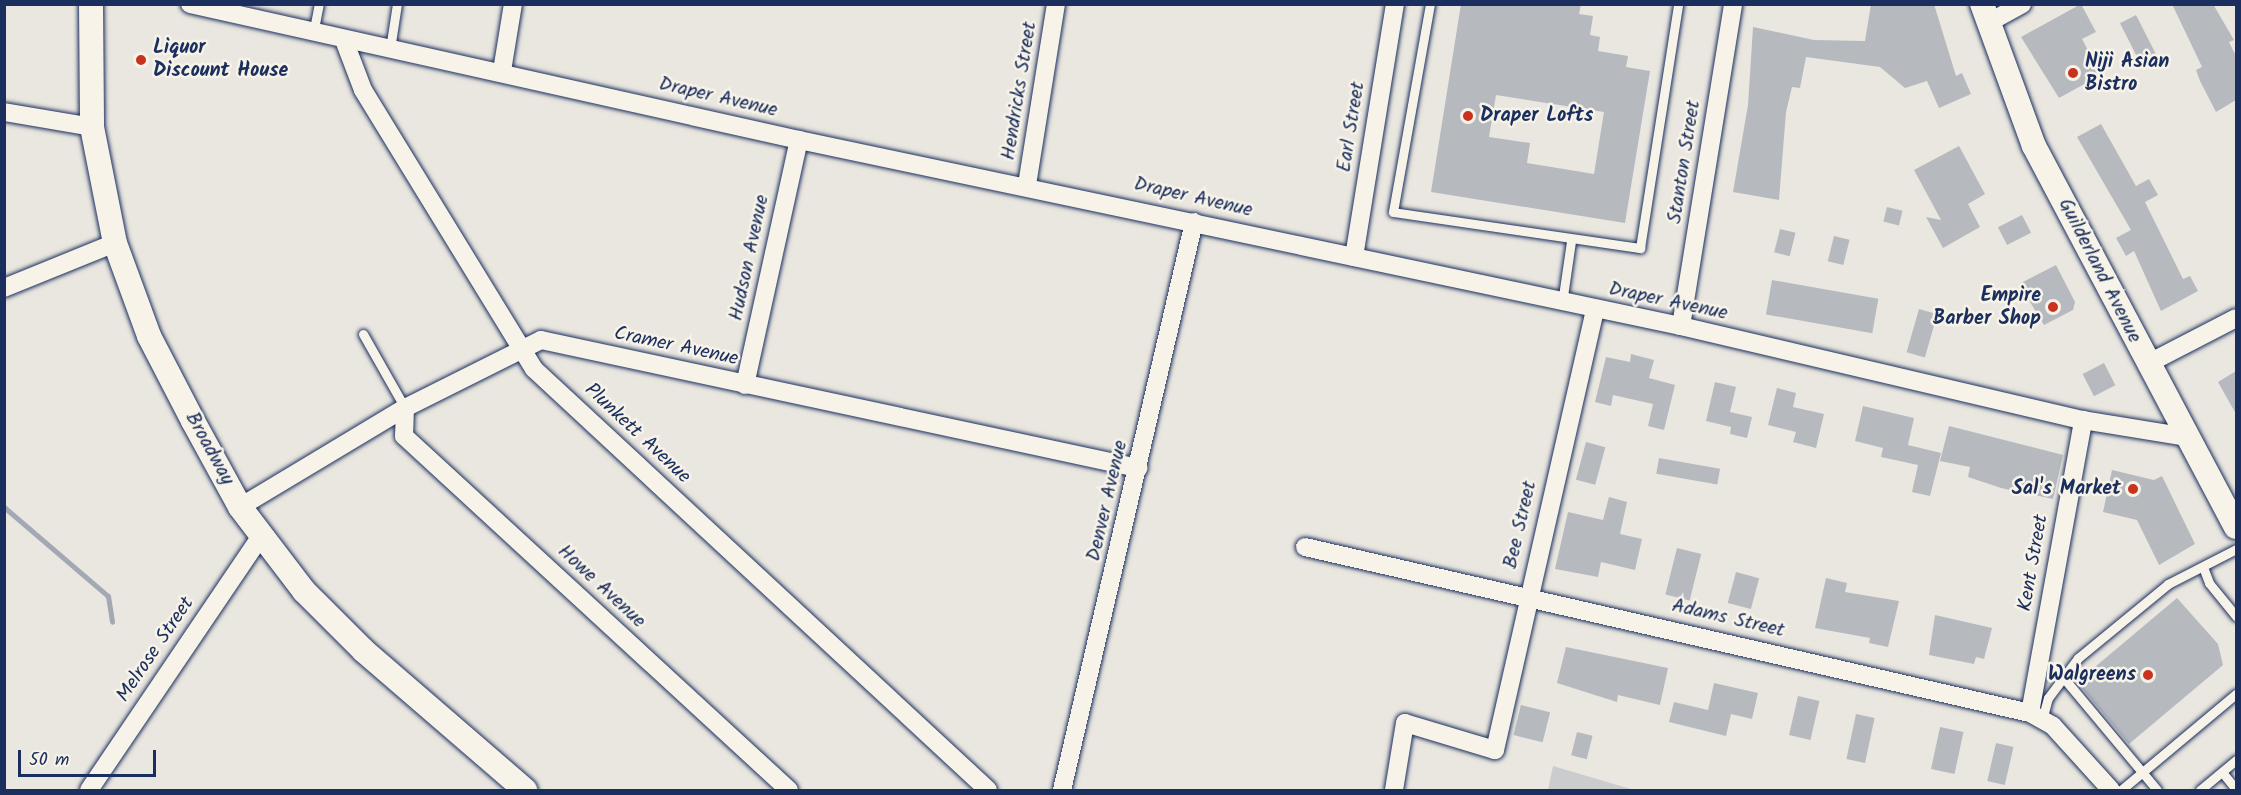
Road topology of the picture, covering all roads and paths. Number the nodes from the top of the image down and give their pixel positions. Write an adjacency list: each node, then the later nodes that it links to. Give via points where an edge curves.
1 (91, 4): 20 (main road, Broadway)
2 (190, 4): 12 (street, Draper Avenue)
3 (319, 4): 15 (lane)
4 (398, 4): 17 (lane)
5 (513, 4): 18 (street)
6 (1056, 4): 22 (street, Hendricks Street)
7 (1395, 4): 26 (street, Earl Street)
8 (1430, 4): 24 (lane, via 1393,212)
9 (1678, 4): 24 (lane, via 1640,248)
10 (1733, 4): 31 (street, Stanton Street)
11 (2022, 4): 14 (street)
12 (210, 7): 13 (street, Draper Avenue)
13 (246, 11): 15 (street, Draper Avenue)
14 (1985, 14): 34 (main road, Guilderland Avenue, via 2034,146)
15 (313, 34): 16 (street, Draper Avenue)
16 (344, 40): 17 (street, Draper Avenue); 33 (street, Plunkett Avenue, via 363,90)
17 (390, 50): 18 (street, Draper Avenue)
18 (502, 70): 21 (street, Draper Avenue)
19 (4, 112): 20 (street)
20 (92, 127): 25 (main road, Broadway)
21 (798, 140): 22 (street, Draper Avenue); 35 (street, Hudson Avenue)
22 (1027, 185): 23 (street, Draper Avenue)
23 (1194, 222): 26 (street, Draper Avenue); 39 (street, Denver Avenue)
24 (1571, 241): 28 (lane)
25 (115, 243): 27 (street); 40 (main road, Broadway, via 148,336)
26 (1354, 257): 28 (street, Draper Avenue)
27 (4, 288)
28 (1562, 303): 29 (street, Draper Avenue)
29 (1595, 310): 31 (street, Draper Avenue); 46 (street, Bee Street)
30 (2236, 318): 34 (street)
31 (1681, 326): 37 (street, Draper Avenue)
32 (363, 334): 36 (lane)
33 (521, 346): 35 (street, Cramer Avenue, via 541,340); 36 (street, Cramer Avenue); 59 (street, Plunkett Avenue, via 534,369)
34 (2147, 364): 38 (main road, Guilderland Avenue)
35 (745, 385): 39 (street, Cramer Avenue)
36 (405, 408): 40 (street, Cramer Avenue); 58 (street, Howe Avenue, via 404,436)
37 (2083, 420): 38 (street, Draper Avenue); 50 (street, Kent Street)
38 (2187, 437): 41 (main road, Guilderland Avenue)
39 (1138, 468): 60 (street, Denver Avenue)
40 (240, 507): 42 (main road, Broadway)
41 (2236, 527)
42 (261, 536): 56 (street, Melrose Street); 57 (main road, Broadway, via 304,591 364,651)
43 (1305, 547): 46 (street, Adams Street)
44 (2236, 549): 45 (lane)
45 (2203, 567): 47 (lane, via 2209,583); 48 (lane, via 2168,584)
46 (1528, 595): 50 (street, Adams Street); 61 (street, Bee Street, via 1495,750 1405,723)
47 (2236, 616)
48 (2061, 676): 50 (lane); 53 (lane)
49 (2236, 694): 53 (lane)
50 (2036, 717): 62 (street)
51 (2236, 760): 52 (lane)
52 (2222, 772): 54 (lane); 55 (lane)
53 (2142, 774): 63 (lane); 64 (lane)
54 (2207, 788)
55 (2236, 789)
56 (89, 790)
57 (525, 790)
58 (789, 790)
59 (988, 790)
60 (1062, 790)
61 (1394, 790)
62 (2111, 790)
63 (2121, 790)
64 (2157, 790)

